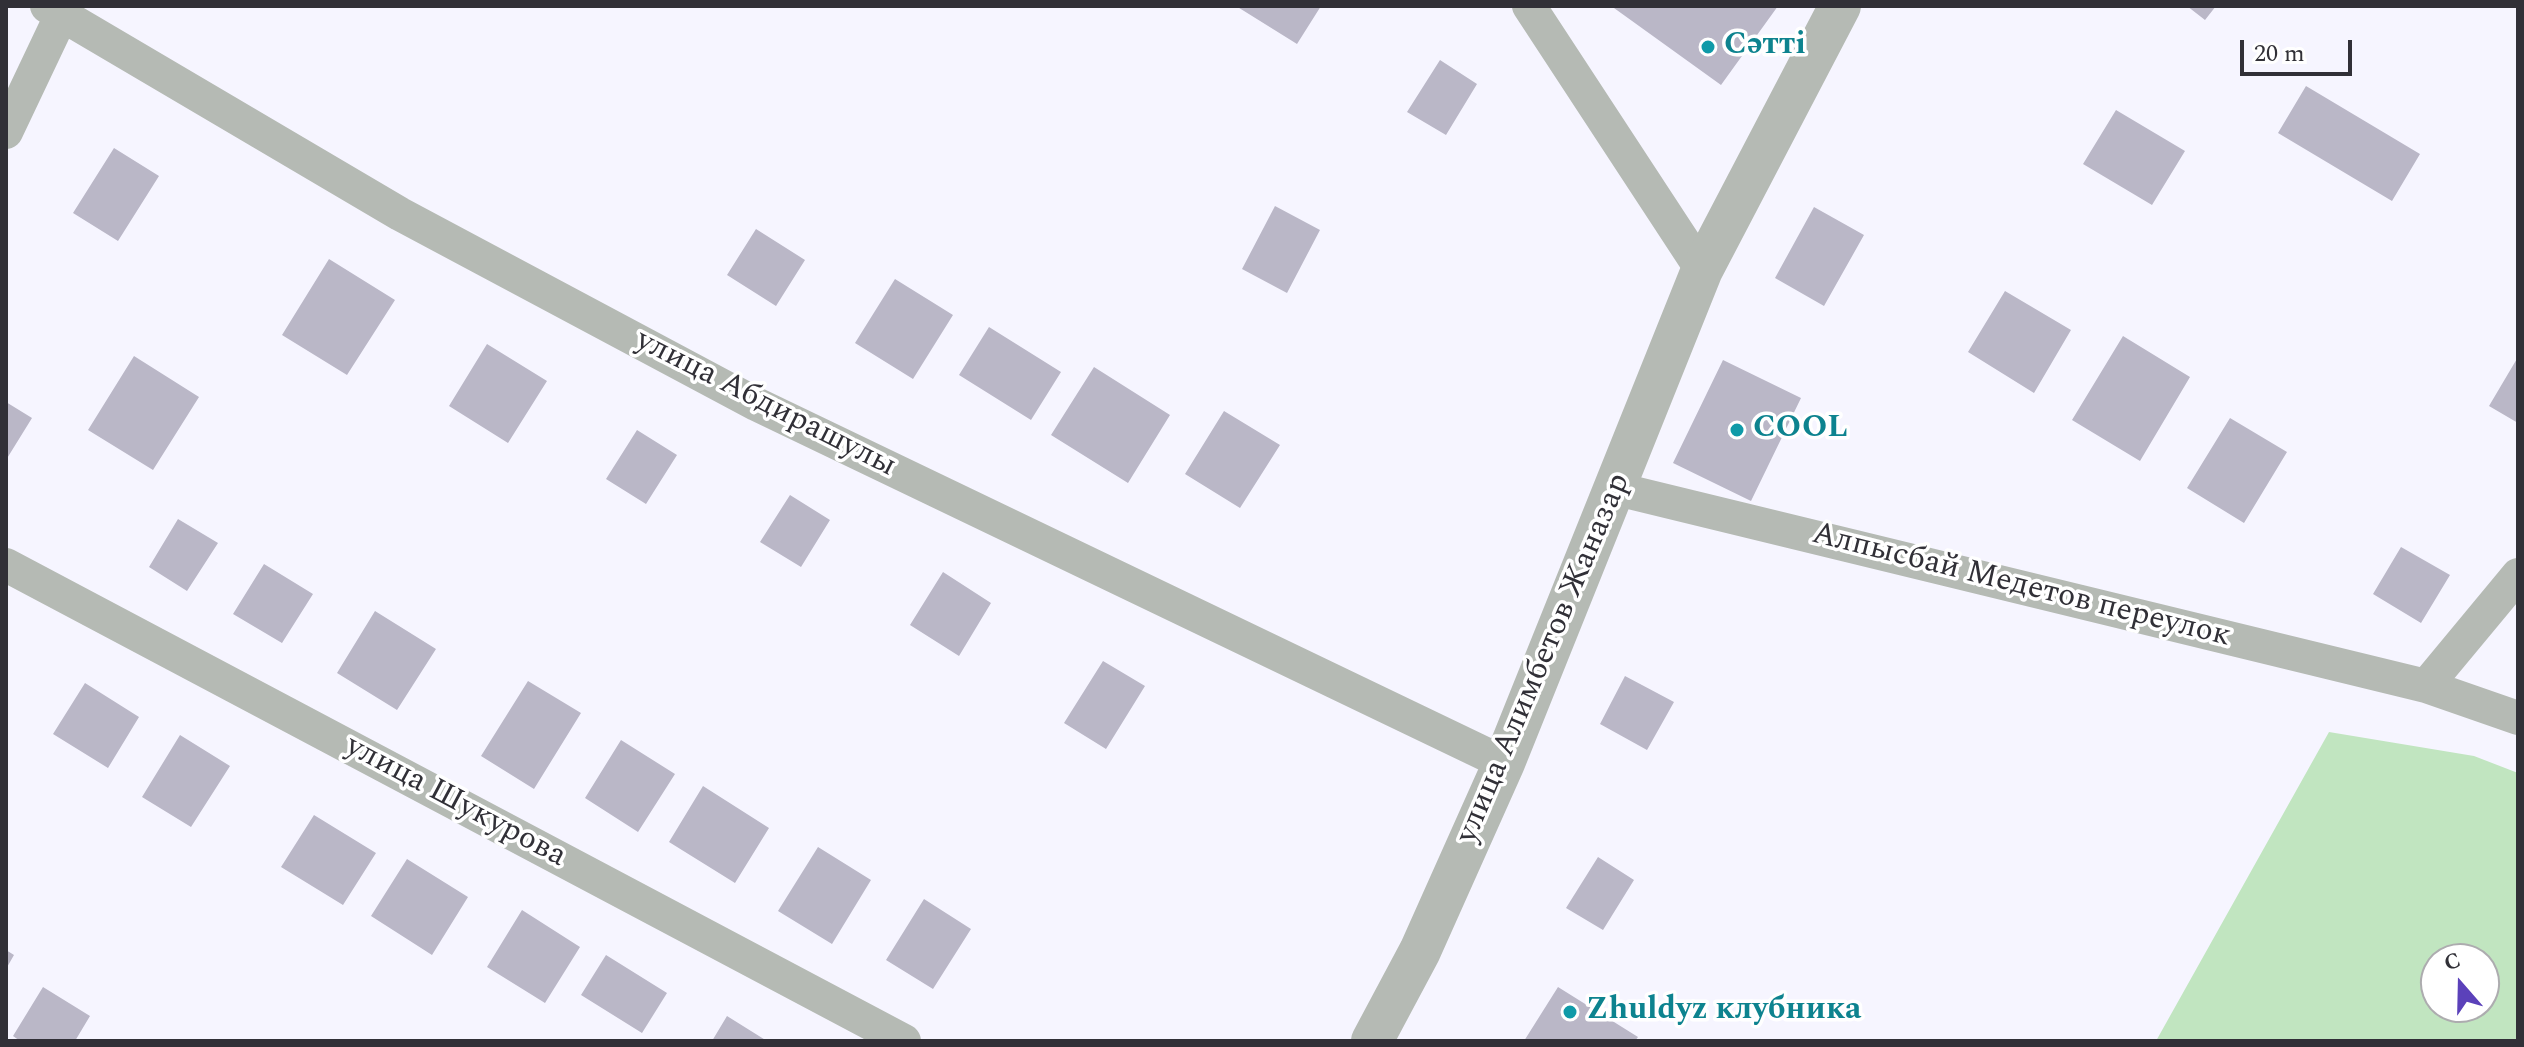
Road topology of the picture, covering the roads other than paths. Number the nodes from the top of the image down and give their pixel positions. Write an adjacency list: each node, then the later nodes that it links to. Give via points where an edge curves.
1 (1529, 6): 5 (street)
2 (1840, 6): 5 (street, улица Алимбетов Жаназар)
3 (54, 10): 4 (street); 11 (street, улица Абдирашулы, via 400,214 756,404)
4 (6, 132)
5 (1702, 270): 6 (street, улица Алимбетов Жаназар)
6 (1617, 489): 9 (street, Алпысбай Медетов переулок); 11 (street, улица Алимбетов Жаназар)
7 (6, 565): 12 (street, улица Шукурова)
8 (2518, 575): 9 (street)
9 (2426, 686): 10 (street, Алпысбай Медетов переулок)
10 (2518, 718)
11 (1504, 763): 13 (street, улица Алимбетов Жаназар, via 1420,951)
12 (904, 1041)
13 (1372, 1041)

